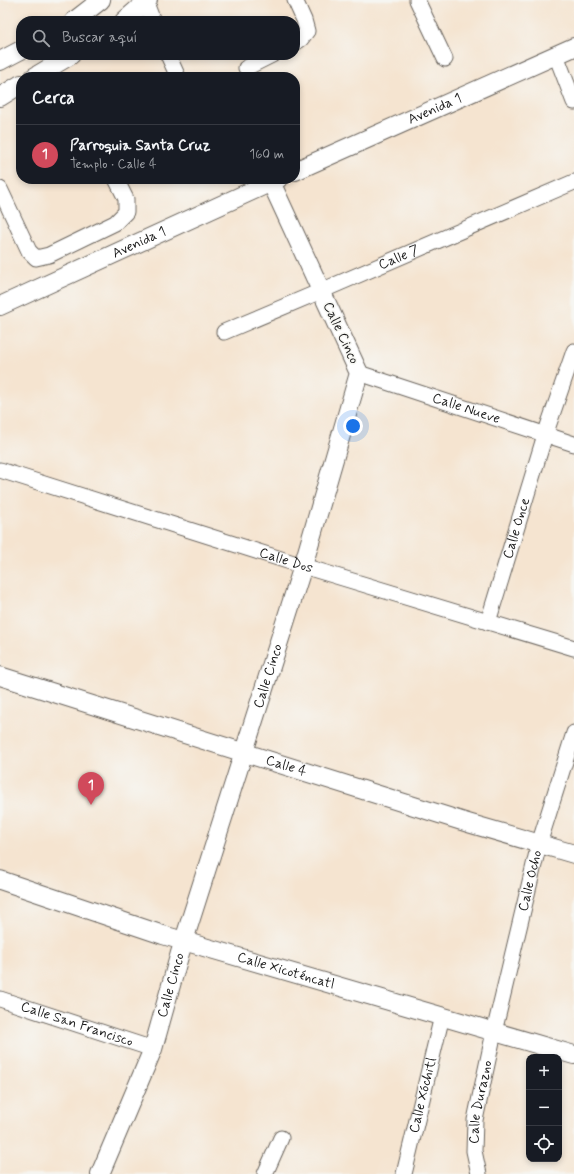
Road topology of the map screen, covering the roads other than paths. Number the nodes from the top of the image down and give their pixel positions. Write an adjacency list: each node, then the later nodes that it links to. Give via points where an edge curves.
1 (101, 0): 5 (street)
2 (295, 0): 8 (street, via 307,31)
3 (417, 0): 12 (street)
4 (147, 1): 6 (street); 7 (street)
5 (80, 16)
6 (130, 16)
7 (152, 16)
8 (300, 40)
9 (574, 47): 11 (street, Avenida 1)
10 (16, 53): 16 (street)
11 (556, 55): 22 (street); 23 (street, Avenida 1)
12 (445, 59)
13 (63, 60): 18 (street)
14 (170, 60): 19 (street)
15 (262, 60): 17 (street)
16 (0, 61)
17 (246, 68)
18 (42, 72)
19 (176, 72)
20 (16, 87): 21 (street)
21 (0, 97)
22 (574, 102)
23 (300, 169)
24 (574, 182): 29 (street, Calle 7)
25 (118, 184): 28 (street, via 126,199 126,212 115,223 49,255 36,258 29,251)
26 (267, 184): 30 (street, Avenida 1)
27 (275, 184): 29 (street, Calle Cinco)
28 (0, 189)
29 (321, 291): 31 (street, Calle 7); 33 (street, Calle Cinco)
30 (0, 306)
31 (224, 332)
32 (574, 351): 34 (street, Calle Once)
33 (359, 373): 34 (street, Calle Nueve); 37 (street, Calle Cinco)
34 (545, 435): 35 (street, Calle Nueve); 38 (street, Calle Once)
35 (574, 444)
36 (0, 470): 37 (street, Calle Dos)
37 (303, 566): 38 (street, Calle Dos); 42 (street, Calle Cinco)
38 (488, 622): 39 (street, Calle Dos)
39 (574, 648)
40 (0, 676): 42 (street, Calle 4)
41 (574, 733): 43 (street, Calle Ocho)
42 (243, 753): 43 (street, Calle 4); 46 (street, Calle Cinco)
43 (539, 844): 44 (street, Calle 4); 49 (street, Calle Ocho)
44 (574, 854)
45 (0, 880): 46 (street, Calle Xicoténcatl)
46 (184, 941): 48 (street, Calle Xicoténcatl); 50 (street, Calle Cinco)
47 (0, 999): 50 (street, Calle San Francisco)
48 (442, 1016): 49 (street, Calle Xicoténcatl); 55 (street, Calle Xóchitl)
49 (494, 1032): 51 (street, Calle Xicoténcatl); 56 (street, Calle Durazno, via 475,1120 474,1151)
50 (153, 1049): 53 (street, Calle Cinco)
51 (574, 1055)
52 (281, 1138): 54 (street)
53 (100, 1174)
54 (265, 1174)
55 (404, 1174)
56 (479, 1174)

